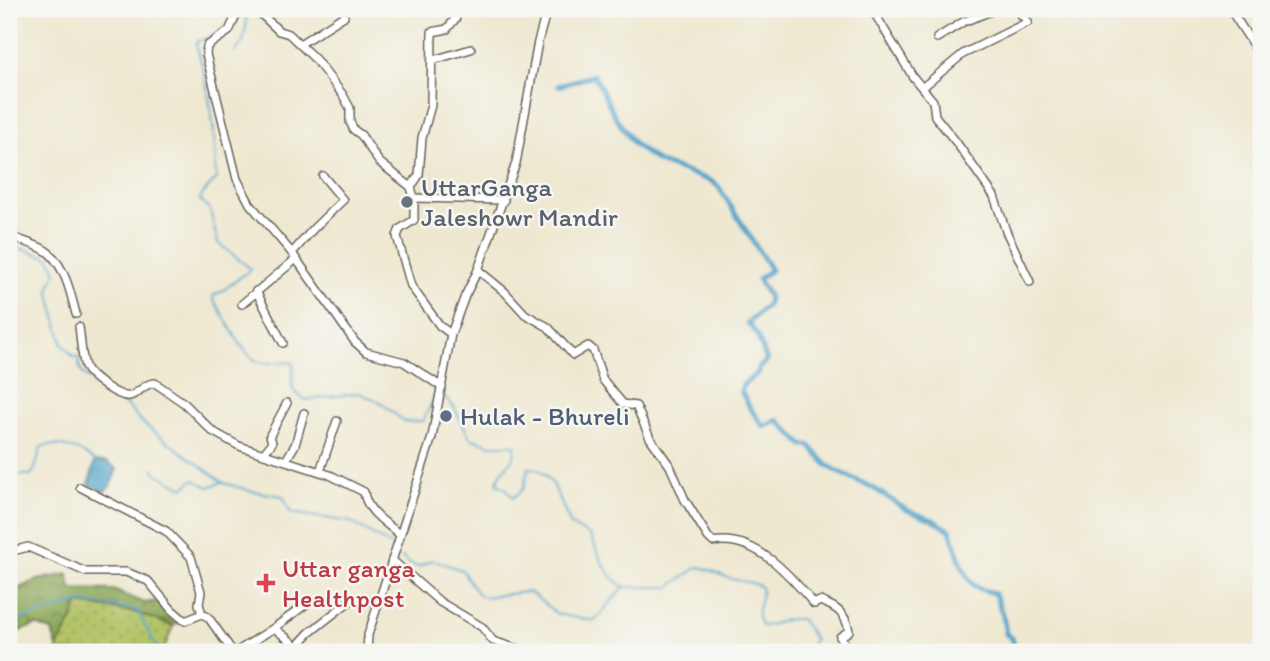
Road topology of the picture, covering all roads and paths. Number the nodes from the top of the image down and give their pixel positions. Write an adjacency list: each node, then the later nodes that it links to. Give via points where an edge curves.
1 (239, 9): 23 (street, via 229,31 207,46 209,71 237,179 250,204)
2 (247, 9): 10 (street)
3 (275, 9): 10 (street)
4 (457, 9): 16 (street, via 456,19 447,29 432,32)
5 (547, 9): 21 (street, via 516,163)
6 (872, 9): 17 (street)
7 (996, 9): 12 (street)
8 (1016, 9): 17 (street, via 1028,22 963,54)
9 (1230, 9): 15 (street)
10 (264, 16): 13 (street)
11 (344, 16): 13 (street)
12 (937, 38)
13 (300, 44): 19 (street, via 343,95 354,130 379,162)
14 (471, 49): 16 (street)
15 (1261, 57)
16 (433, 60): 19 (street, via 419,175)
17 (923, 87): 25 (street, via 933,101 935,116 994,196)
18 (323, 176): 23 (street, via 343,200)
19 (411, 187): 20 (street)
20 (414, 198): 21 (street); 30 (street, via 414,220 397,236 411,286)
21 (503, 200): 24 (street)
22 (9, 235): 28 (street, via 48,252 71,292)
23 (294, 256): 26 (street); 32 (street, via 366,352 404,362)
24 (478, 270): 30 (street); 52 (street, via 525,314 548,327 573,355 588,346 593,350 603,380 623,404 636,406 712,542 722,540 761,553 789,574 814,604 820,601 840,610 849,631 840,638)
25 (1030, 282)
26 (257, 291): 27 (street); 31 (street)
27 (242, 304)
28 (76, 314)
29 (79, 327): 36 (street, via 85,367 120,396 155,383 212,431)
30 (451, 334): 32 (street)
31 (284, 343)
32 (442, 390): 40 (street, via 432,437)
33 (287, 403): 36 (street)
34 (304, 413): 37 (street)
35 (337, 421): 38 (street)
36 (264, 453): 37 (street)
37 (286, 460): 38 (street)
38 (320, 471): 40 (street, via 364,492 373,513)
39 (80, 487): 45 (street, via 166,531 191,558)
40 (399, 534): 42 (street)
41 (9, 552): 45 (street, via 28,547 86,572 126,572 148,580 185,621)
42 (393, 557): 43 (street); 51 (street, via 440,602 482,627 493,641)
43 (378, 601): 47 (street, via 351,600); 50 (street)
44 (309, 602): 46 (street)
45 (202, 614): 48 (street)
46 (274, 628): 47 (street); 48 (street)
47 (298, 646): 49 (street)
48 (234, 652)
49 (304, 652)
50 (367, 652)
51 (527, 652)
52 (852, 652)

